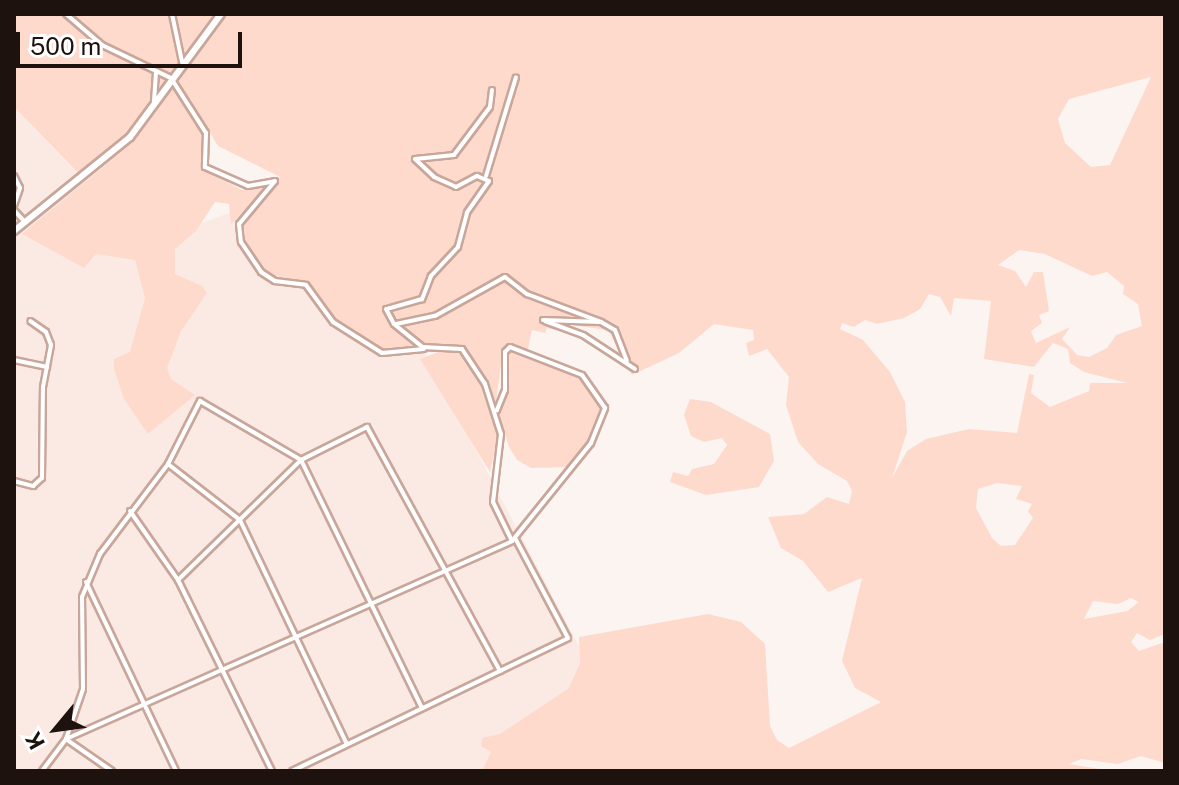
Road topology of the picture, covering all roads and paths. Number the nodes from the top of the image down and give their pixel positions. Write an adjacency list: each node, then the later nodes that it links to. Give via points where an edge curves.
1 (66, 14): 5 (street, via 95,40)
2 (172, 14): 4 (street)
3 (221, 14): 4 (street)
4 (182, 62): 7 (street)
5 (155, 71): 7 (street); 9 (street, via 159,82)
6 (516, 77): 11 (street)
7 (171, 78): 9 (street); 18 (street, via 206,133 205,167 248,186 275,181 240,222 241,242 261,272 273,280 306,285 333,322 382,353)
8 (492, 90): 11 (street, via 490,107 454,155 415,160 456,187)
9 (154, 101): 13 (street, via 130,137 78,184)
10 (14, 176): 12 (street, via 20,188)
11 (486, 176): 17 (street, via 488,182 467,213 458,247 431,276 422,299 415,305 387,306)
12 (14, 207): 13 (street)
13 (24, 221): 14 (street)
14 (14, 231)
15 (30, 321): 21 (street, via 49,336)
16 (601, 322): 17 (street, via 527,294 505,277 435,316); 20 (street, via 615,330); 20 (street, via 543,320)
17 (394, 324): 18 (street)
18 (426, 348): 23 (street, via 462,349)
19 (14, 360): 21 (street)
20 (627, 361): 22 (street)
21 (47, 367): 26 (street, via 42,478 31,486)
22 (635, 369)
23 (497, 410): 29 (street, via 501,434 493,502); 29 (street, via 510,347 582,375 605,408 591,443)
24 (301, 460): 25 (street, via 200,401); 28 (street); 30 (street, via 370,428); 33 (street)
25 (168, 464): 27 (street); 28 (street)
26 (14, 481)
27 (130, 511): 31 (street); 32 (street)
28 (240, 520): 31 (street); 34 (street)
29 (514, 540): 30 (street); 35 (street, via 568,638)
30 (447, 571): 33 (street); 35 (street)
31 (178, 580): 36 (street)
32 (86, 582): 37 (street); 39 (street, via 81,615 83,689)
33 (371, 604): 34 (street); 38 (street)
34 (296, 637): 36 (street); 40 (street)
35 (500, 671): 38 (street)
36 (222, 672): 37 (street); 44 (street)
37 (144, 705): 39 (street); 43 (street)
38 (422, 708): 40 (street)
39 (66, 739): 41 (street); 42 (street)
40 (347, 744): 45 (street)
41 (42, 771)
42 (112, 771)
43 (176, 771)
44 (272, 771)
45 (292, 771)

